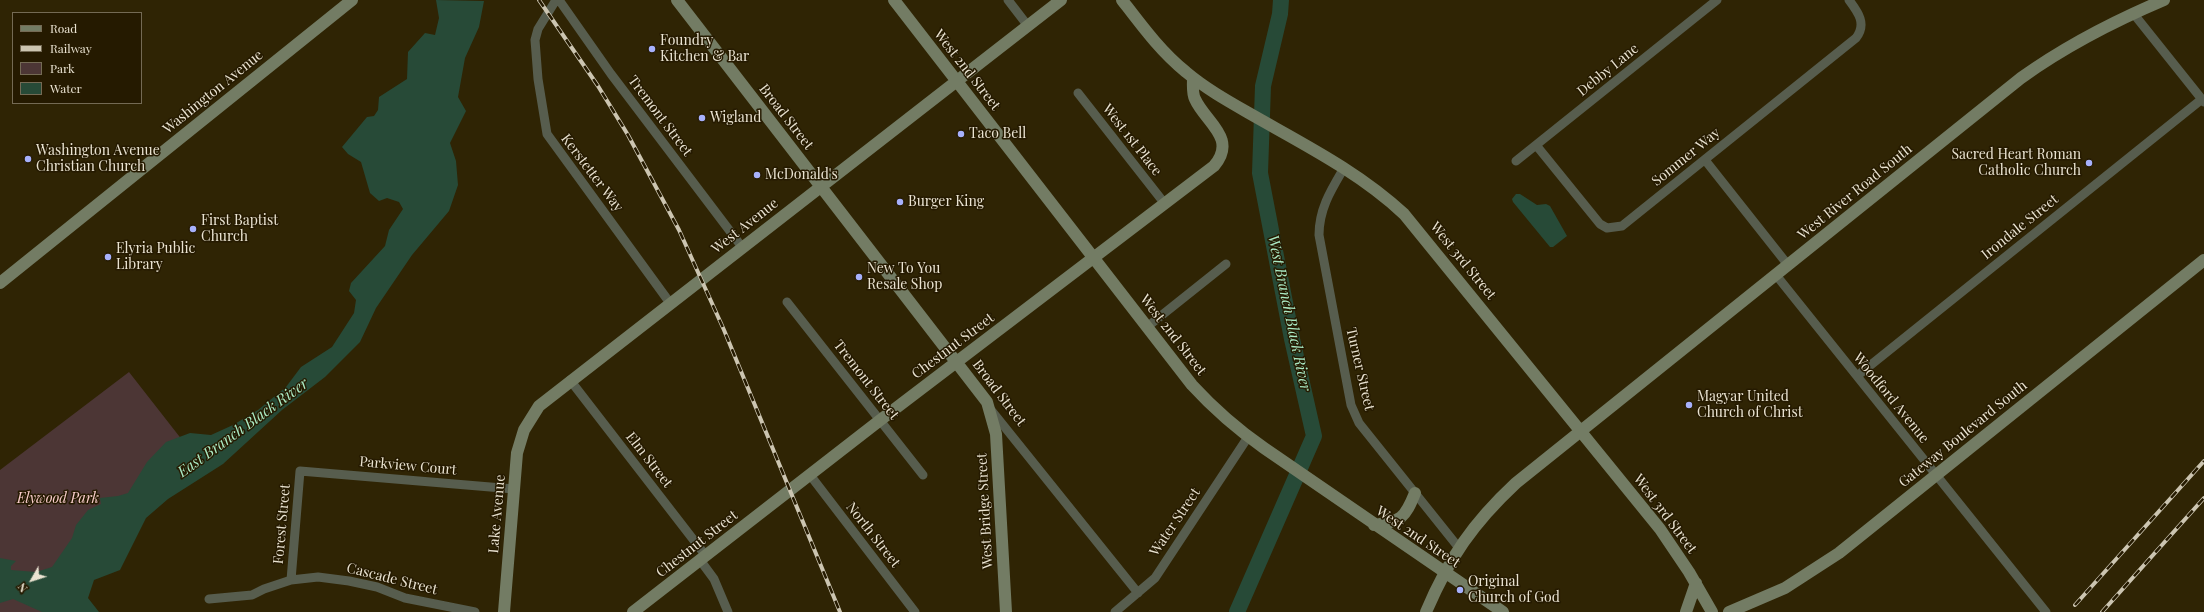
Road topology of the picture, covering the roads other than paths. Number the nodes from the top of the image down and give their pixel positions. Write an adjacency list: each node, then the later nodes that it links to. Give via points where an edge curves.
1 (352, 0): 30 (main road, Washington Avenue)
2 (556, 0): 32 (street, Kerstetter Way, via 538,29 535,40 547,134)
3 (559, 0): 24 (street, Tremont Street, via 611,74)
4 (677, 0): 22 (main road, Broad Street)
5 (894, 0): 15 (main road, West 2nd Street)
6 (1008, 0): 13 (street)
7 (1061, 0): 13 (main road, West Avenue)
8 (1122, 0): 14 (main road, West 3rd Street, via 1156,43)
9 (1717, 0): 18 (street, Debby Lane)
10 (1849, 0): 19 (street, Sommer Way, via 1859,14 1861,29 1851,43)
11 (2164, 0): 12 (main road, West River Road South)
12 (2133, 13): 17 (street); 28 (main road, West River Road South, via 2094,31 2021,78)
13 (1028, 26): 15 (main road, West Avenue)
14 (1193, 78): 21 (main road, West 3rd Street); 23 (main road, Chestnut Street, via 1195,99 1220,133 1222,152 1214,166)
15 (957, 80): 22 (main road, West Avenue); 25 (main road, West 2nd Street)
16 (1078, 93): 23 (street, West 1st Place)
17 (2203, 101): 35 (street, Irondale Street)
18 (1536, 145): 19 (street, Sommer Way, via 1597,221 1607,228 1625,224); 20 (street, Debby Lane)
19 (1705, 160): 28 (street)
20 (1516, 161)
21 (1344, 168): 40 (main road, West 3rd Street, via 1390,201 1419,230); 47 (street, Turner Street, via 1324,205 1319,235 1351,405 1359,423)
22 (821, 186): 24 (main road, West Avenue); 34 (main road, Broad Street)
23 (1165, 204): 25 (main road, Chestnut Street)
24 (742, 247): 32 (main road, West Avenue)
25 (1094, 258): 33 (main road, West 2nd Street); 34 (main road, Chestnut Street)
26 (2204, 260): 45 (main road, Gateway Boulevard South)
27 (1226, 264): 33 (street)
28 (1788, 265): 29 (main road, West River Road South)
29 (1776, 275): 35 (street, Woodford Avenue); 40 (main road, West River Road South)
30 (0, 283)
31 (786, 302): 39 (street, Tremont Street)
32 (670, 303): 36 (main road, West Avenue)
33 (1147, 327): 41 (main road, West 2nd Street, via 1192,385)
34 (957, 362): 37 (main road, Broad Street, via 982,394); 39 (main road, Chestnut Street)
35 (1857, 376): 45 (street, Woodford Avenue)
36 (570, 380): 38 (main road, West Avenue, via 539,406); 50 (street, Elm Street)
37 (989, 408): 54 (street, Broad Street); 61 (main road, West Bridge Street, via 996,434)
38 (529, 421): 46 (main road, Lake Avenue, via 520,442)
39 (880, 421): 43 (main road, Chestnut Street); 44 (street, Tremont Street)
40 (1581, 432): 49 (main road, West River Road South, via 1497,501 1479,520); 53 (main road, West 3rd Street, via 1660,529)
41 (1248, 437): 48 (main road, West 2nd Street); 54 (street, Water Street, via 1155,578)
42 (300, 471): 46 (street, Parkview Court); 52 (street, Forest Street)
43 (810, 475): 50 (main road, Chestnut Street); 60 (street, North Street)
44 (923, 475)
45 (1936, 476): 67 (main road, Gateway Boulevard South, via 1813,572 1778,592); 68 (street, Woodford Avenue)
46 (514, 488): 57 (main road, Lake Avenue)
47 (1415, 493): 48 (main road, via 1408,510 1400,519 1392,523); 49 (street, Turner Street)
48 (1374, 525): 51 (main road, West 2nd Street)
49 (1459, 548): 51 (main road, West River Road South)
50 (703, 558): 58 (main road, Chestnut Street); 59 (street, Elm Street)
51 (1443, 572): 63 (main road, West River Road South); 64 (main road, West 2nd Street)
52 (291, 580): 55 (street, Cascade Street, via 252,595); 56 (street, Cascade Street, via 318,577 350,581 377,587 405,598)
53 (1696, 583): 65 (main road); 66 (main road, West 3rd Street)
54 (1138, 594): 62 (street, Water Street)
55 (210, 599)
56 (475, 612)
57 (504, 612)
58 (633, 612)
59 (728, 612)
60 (915, 612)
61 (1006, 612)
62 (1115, 612)
63 (1426, 612)
64 (1503, 612)
65 (1686, 612)
66 (1712, 612)
67 (1729, 612)
68 (2046, 612)

